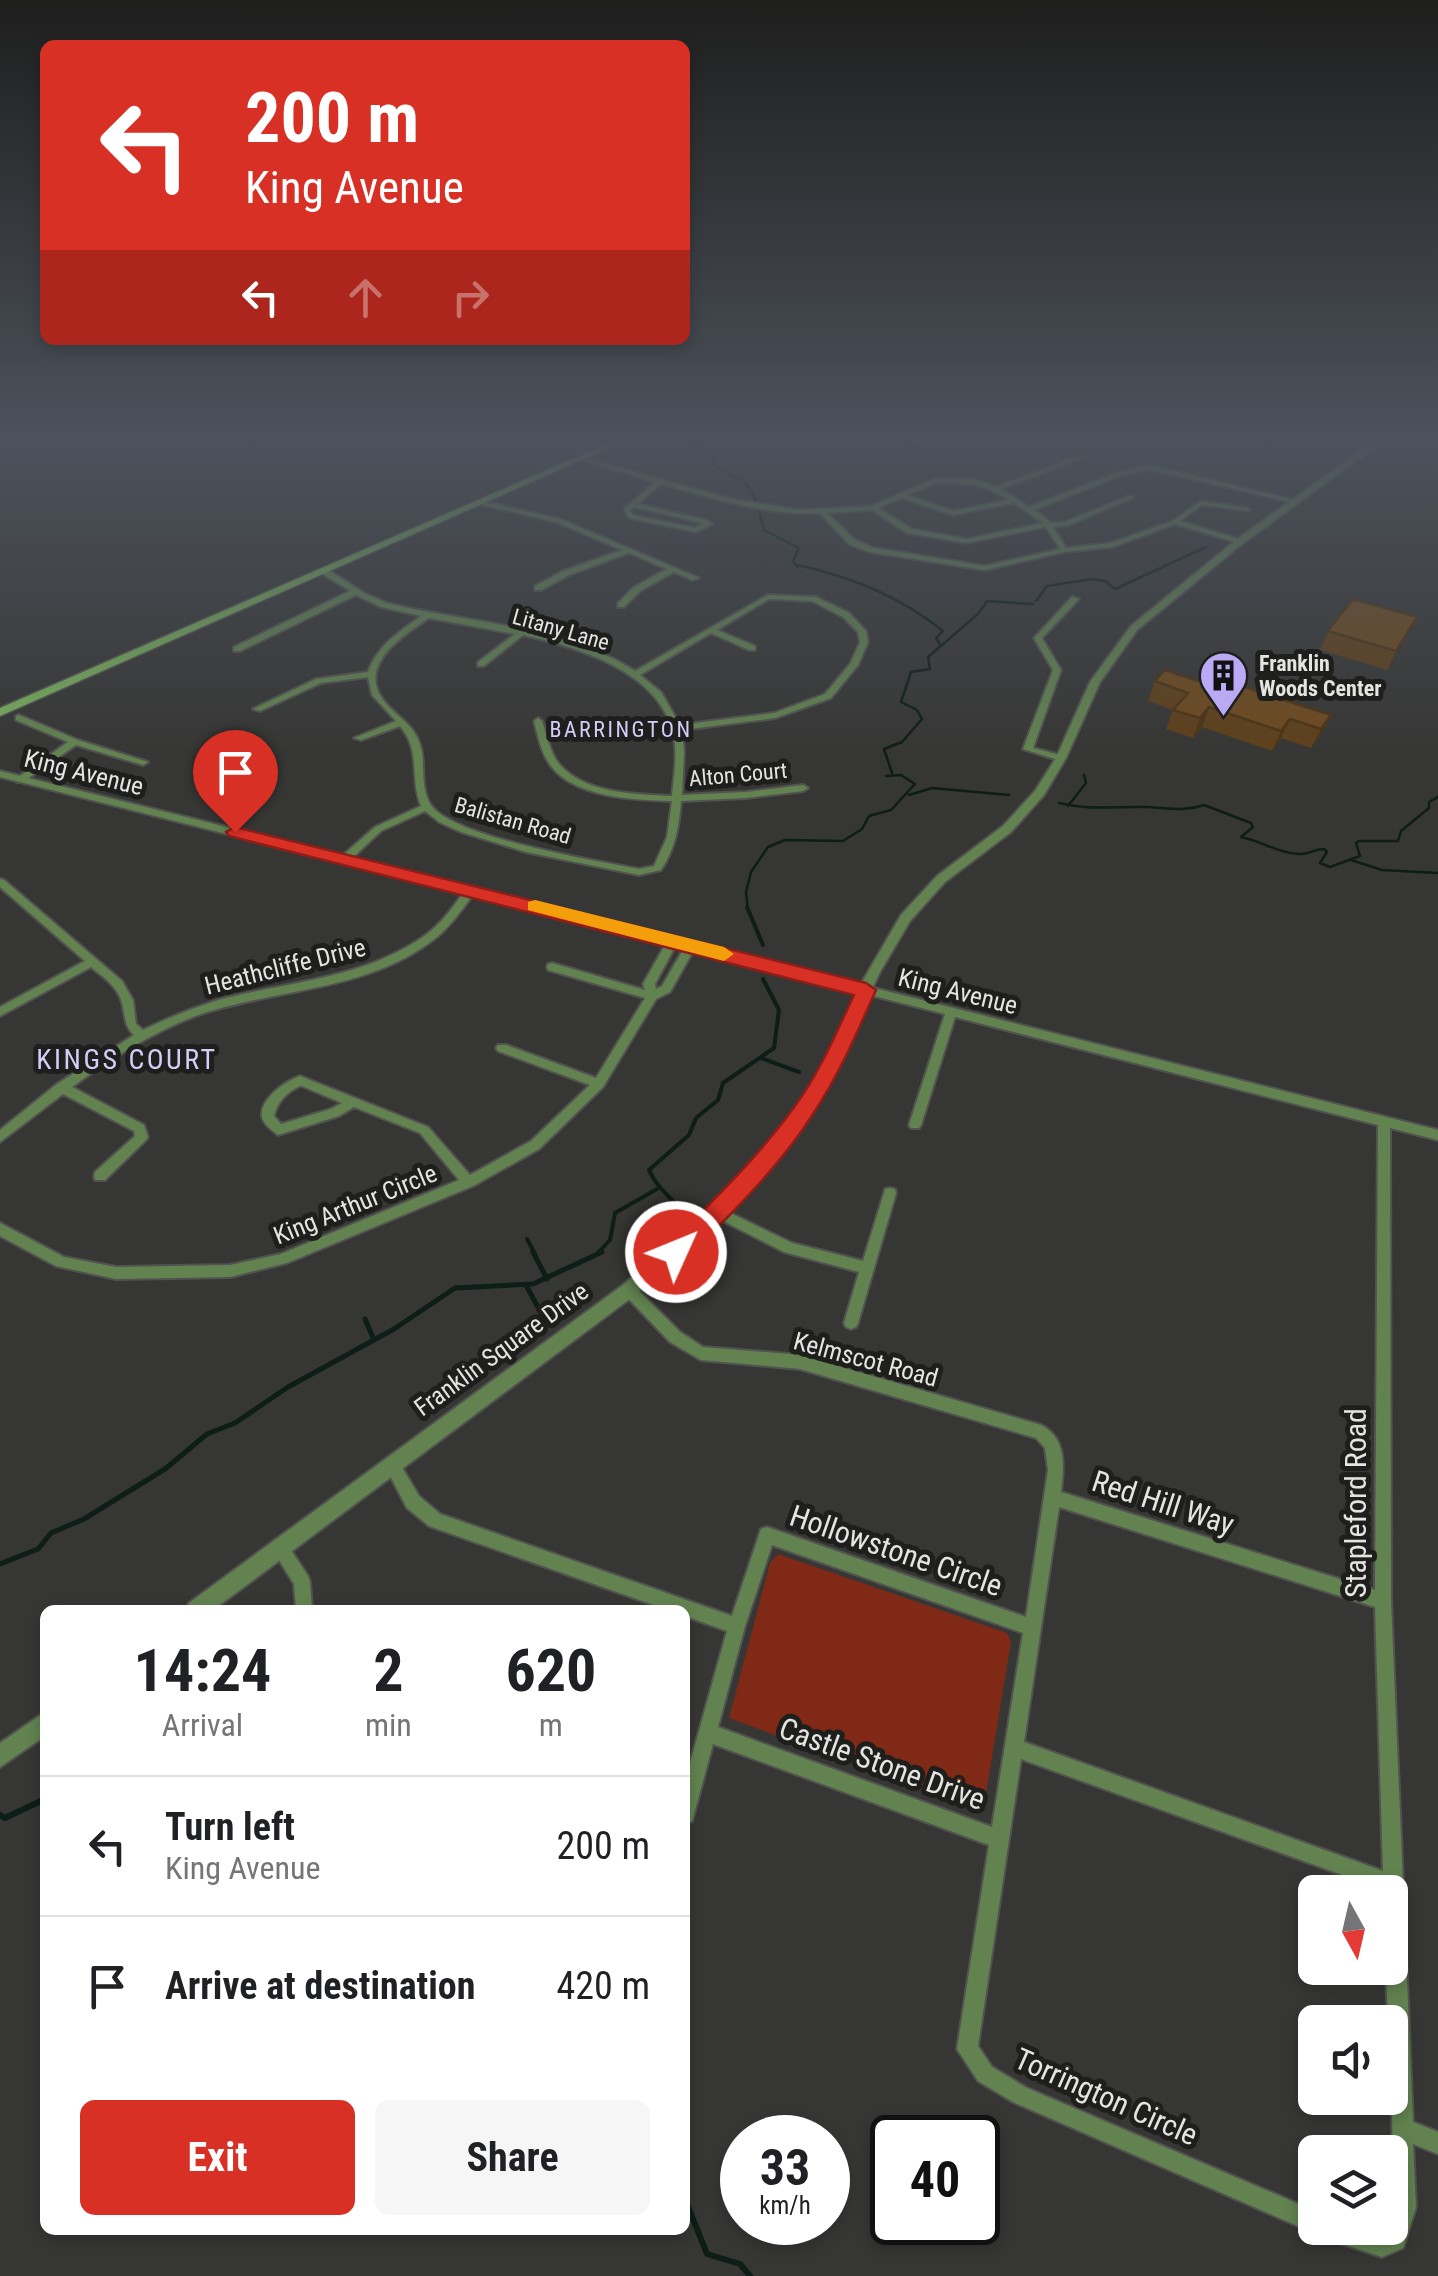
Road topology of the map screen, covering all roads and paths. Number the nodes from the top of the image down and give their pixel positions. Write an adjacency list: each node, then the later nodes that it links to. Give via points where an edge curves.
1 (388, 543): 10 (main road)
2 (609, 543): 8 (street)
3 (857, 543): 7 (street, via 958,566 994,567)
4 (1061, 543): 7 (street)
5 (1117, 543): 7 (street)
6 (1238, 543): 32 (street, Franklin Square Drive, via 1120,644 1094,682)
7 (1064, 550)
8 (626, 551): 9 (street); 12 (street)
9 (672, 569): 11 (street); 15 (street)
10 (324, 571): 13 (street, Litany Lane); 25 (main road)
11 (694, 578)
12 (538, 588)
13 (357, 591): 16 (street, Litany Lane, via 384,606); 20 (street)
14 (1075, 598): 32 (street, via 1038,638 1057,670 1028,749)
15 (621, 605)
16 (430, 613): 18 (street, Litany Lane); 22 (street, via 384,650)
17 (710, 630): 19 (street); 23 (street); 29 (street, via 768,596 790,595 846,616 859,625 864,642 846,679 814,703)
18 (520, 634): 21 (street); 23 (street, Litany Lane, via 596,655)
19 (752, 648)
20 (237, 649)
21 (481, 664)
22 (372, 674): 24 (street, via 318,681); 28 (street, Balistan Road, via 377,695)
23 (635, 674): 29 (street, Litany Lane, via 664,702)
24 (256, 709)
25 (0, 712)
26 (19, 718): 31 (street)
27 (538, 721): 37 (street, Alton Court, via 549,756 565,775 614,792)
28 (402, 722): 30 (street); 38 (street, Balistan Road, via 420,751)
29 (677, 728): 37 (street)
30 (358, 738)
31 (75, 742): 33 (street); 35 (street)
32 (1061, 758): 46 (street, Franklin Square Drive, via 1018,818 921,898 886,946)
33 (143, 762)
34 (0, 774): 35 (street, King Avenue)
35 (20, 780): 39 (street, King Avenue)
36 (803, 788): 37 (street, Alton Court)
37 (677, 799): 38 (street, Balistan Road, via 668,847 649,872 476,835)
38 (426, 807): 39 (street, via 378,829)
39 (345, 858): 41 (street, King Avenue)
40 (1, 884): 44 (street)
41 (471, 890): 42 (street, King Avenue); 50 (street, Heathcliffe Drive, via 434,934 394,959 219,1004)
42 (674, 941): 43 (street, King Avenue); 47 (street, King Arthur Circle, via 649,984)
43 (692, 946): 46 (street, King Avenue); 47 (street, King Arthur Circle, via 666,989)
44 (92, 962): 48 (street); 50 (street, via 125,992 130,1026)
45 (552, 967): 47 (street)
46 (866, 990): 49 (street, King Avenue); 62 (street, Franklin Square Drive, via 803,1112)
47 (652, 996): 52 (street, King Arthur Circle)
48 (0, 1012)
49 (951, 1012): 55 (street, King Avenue); 56 (street)
50 (142, 1036): 53 (street, Heathcliffe Drive)
51 (502, 1048): 52 (street)
52 (599, 1084): 60 (street, King Arthur Circle, via 552,1132)
53 (62, 1087): 58 (street, Heathcliffe Drive); 59 (street, via 140,1128 142,1137)
54 (353, 1102): 54 (street, via 300,1081 267,1112 278,1130); 60 (street, via 424,1130)
55 (1384, 1122): 57 (street, King Avenue); 70 (street, Stapleford Road)
56 (915, 1124)
57 (1438, 1136)
58 (0, 1137)
59 (100, 1176)
60 (468, 1182): 63 (street, King Arthur Circle, via 310,1249 230,1271 88,1270)
61 (890, 1194): 64 (street)
62 (718, 1212): 64 (street, via 789,1248); 65 (street, Franklin Square Drive)
63 (0, 1229)
64 (867, 1268): 66 (street)
65 (628, 1290): 67 (street, Franklin Square Drive); 68 (street, Kelmscot Road, via 675,1337 701,1352 800,1362 1040,1432 1056,1454)
66 (850, 1323)
67 (392, 1464): 69 (street, Franklin Square Drive); 73 (street, via 413,1502 435,1520)
68 (1053, 1497): 70 (street, Red Hill Way); 76 (street, Red Hill Way)
69 (279, 1547): 71 (street, Franklin Square Drive); 72 (street, via 302,1582)
70 (1383, 1602): 84 (street, Stapleford Road)
71 (203, 1605)
72 (304, 1605)
73 (677, 1605)
74 (690, 1610): 75 (street)
75 (737, 1626): 76 (street, Hollowstone Circle, via 767,1536); 78 (street)
76 (1031, 1627): 79 (street)
77 (40, 1727): 80 (street)
78 (709, 1733): 81 (street); 82 (street, Castle Stone Drive)
79 (1015, 1748): 82 (street, Castle Stone Drive); 83 (street)
80 (0, 1756)
81 (690, 1797)
82 (1001, 1840): 89 (street, Torrington Circle, via 967,2049 985,2074)
83 (1369, 1875)
84 (1394, 1875)
85 (1398, 1985): 86 (street)
86 (1403, 2129): 87 (street); 88 (street)
87 (1403, 2135)
88 (1438, 2143)
89 (1298, 2215)

